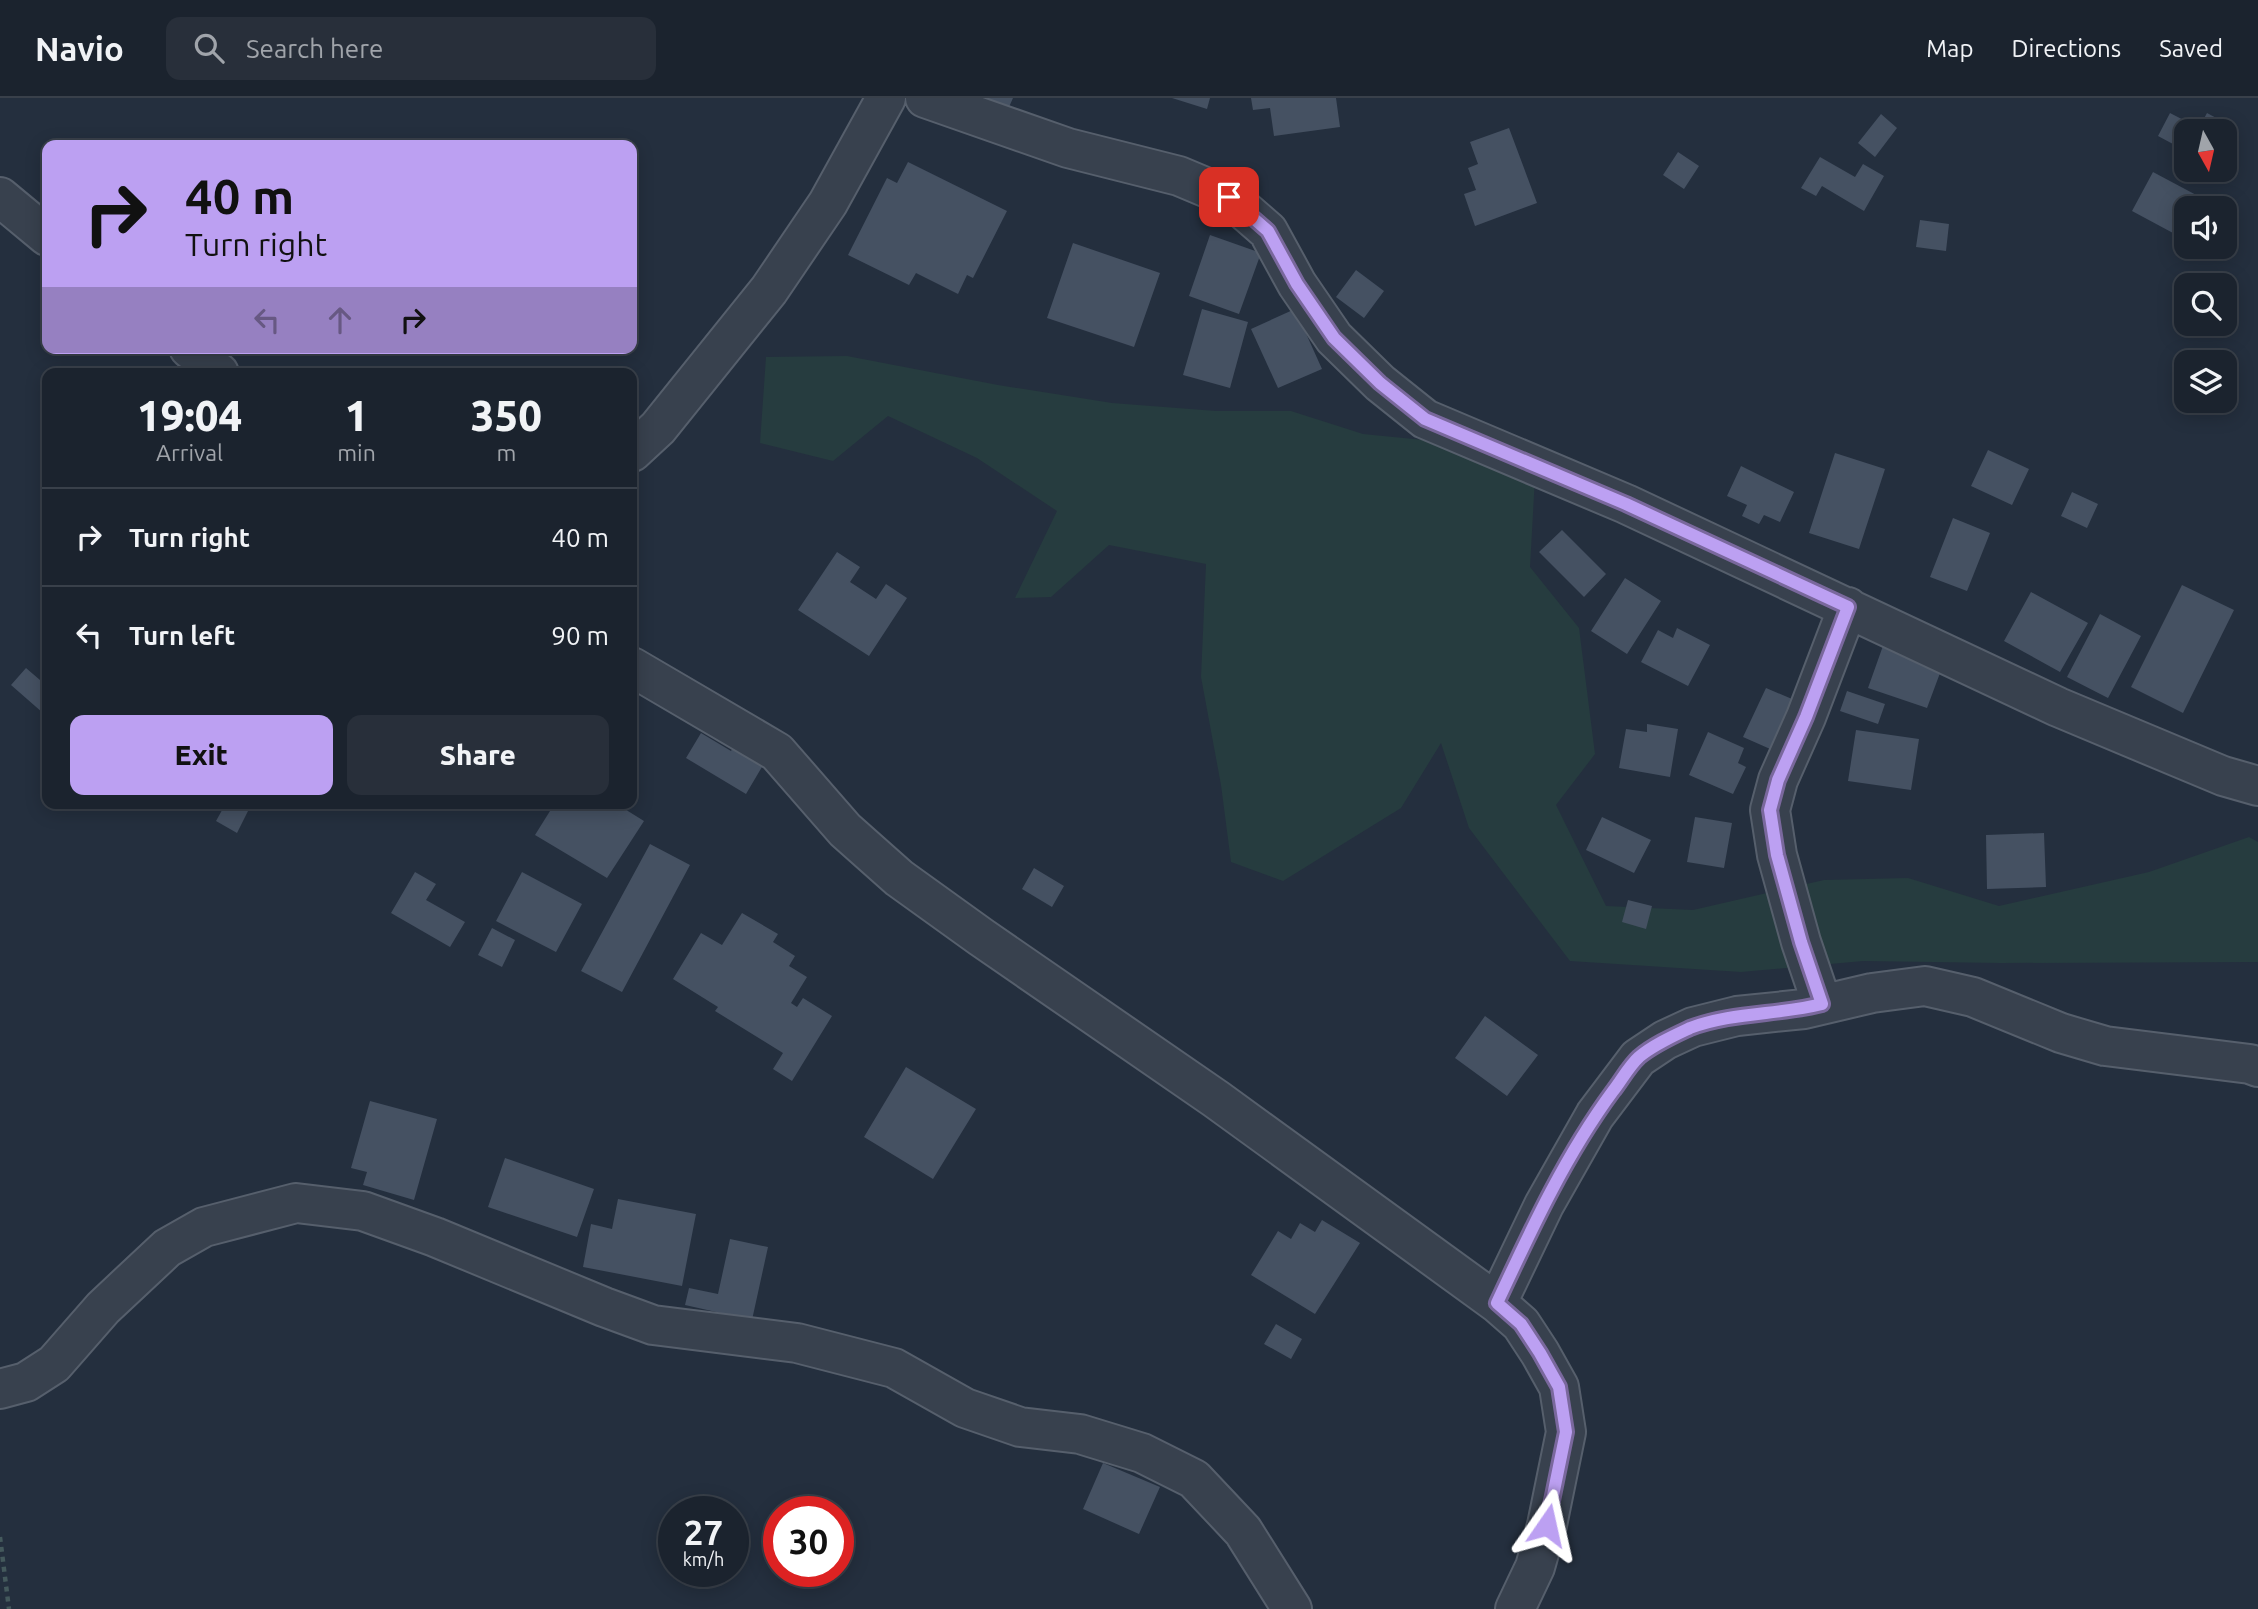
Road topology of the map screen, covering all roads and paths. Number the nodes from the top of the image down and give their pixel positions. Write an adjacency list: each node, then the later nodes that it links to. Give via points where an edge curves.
1 (886, 98): 7 (street, via 828,203 769,290 658,428)
2 (925, 98): 8 (street, via 1068,148 1179,176 1229,197 1268,231 1334,338 1425,419 1626,504)
3 (0, 197): 4 (street)
4 (42, 232)
5 (196, 354): 6 (street)
6 (213, 368)
7 (637, 447)
8 (1848, 607): 10 (street, via 2058,707 2223,776); 11 (street, via 1770,810 1777,855)
9 (637, 670): 13 (street, via 777,752 845,830 900,878)
10 (2258, 786)
11 (1822, 1004): 12 (street, via 1925,986 1973,997 2061,1033 2105,1045); 13 (street, via 1693,1027 1638,1058 1595,1115 1544,1205)
12 (2258, 1068)
13 (1497, 1303): 18 (street, via 1521,1324 1559,1387 1566,1432 1535,1567)
14 (0, 1389): 17 (street, via 26,1382 54,1364 103,1308 167,1248 204,1227 296,1203 363,1211 653,1325 797,1343 894,1368 965,1408 1020,1427 1080,1434 1142,1453 1194,1479 1243,1531)
15 (0, 1537): 16 (path)
16 (9, 1609)
17 (1292, 1609)
18 (1515, 1609)

